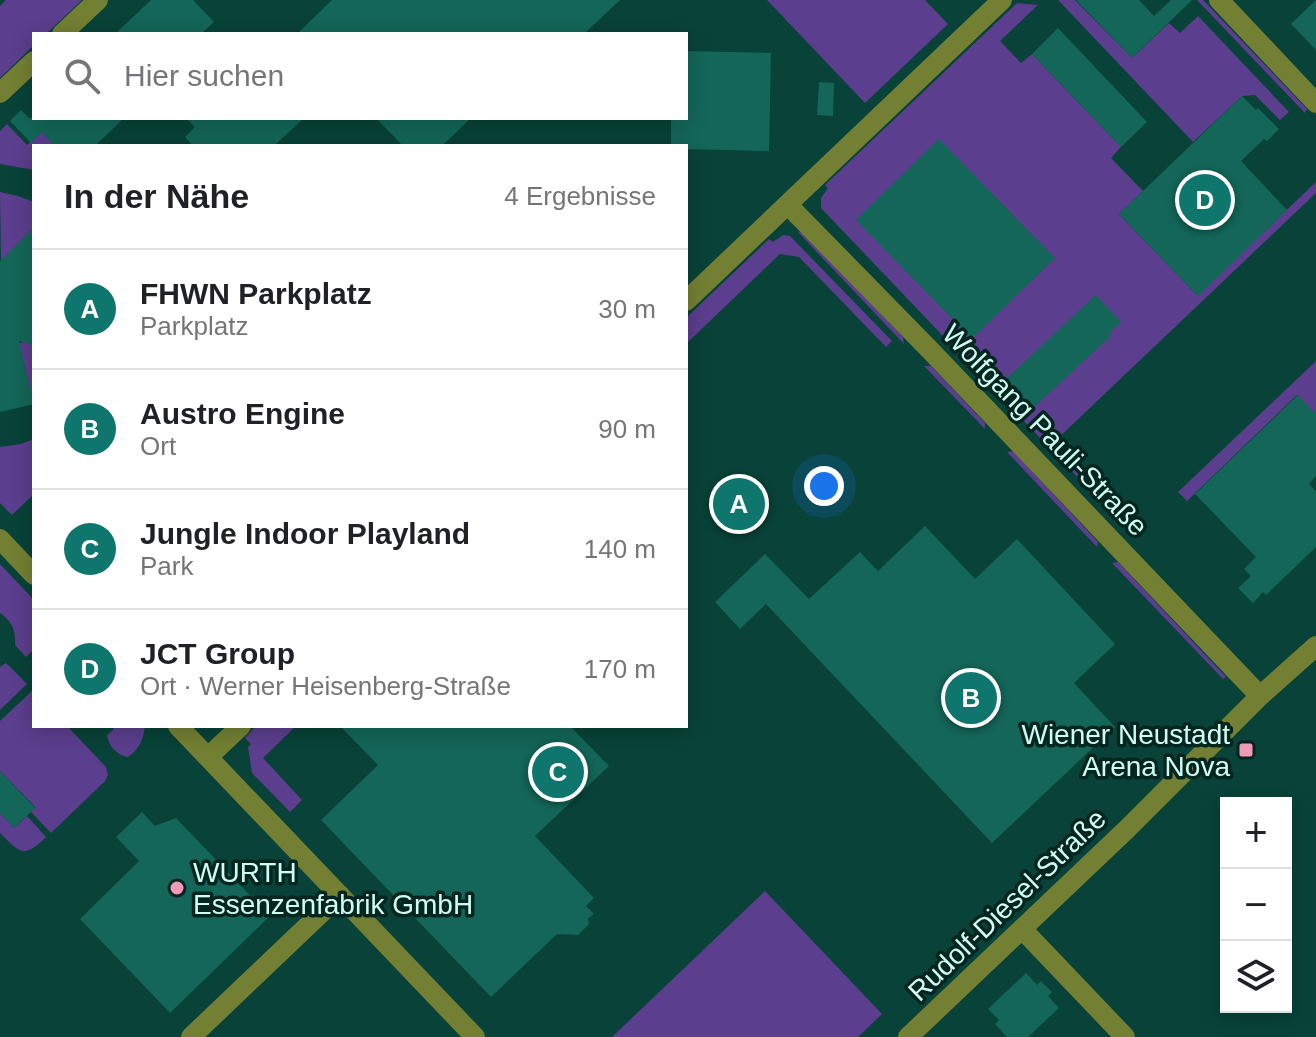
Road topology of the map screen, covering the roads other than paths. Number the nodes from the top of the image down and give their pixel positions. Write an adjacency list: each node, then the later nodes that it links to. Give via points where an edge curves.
1 (98, 0): 4 (street)
2 (1002, 0): 8 (street)
3 (1219, 0): 7 (street)
4 (64, 32)
5 (32, 63): 6 (street)
6 (0, 93)
7 (1316, 103)
8 (788, 205): 9 (street); 13 (street, Wolfgang Pauli-Straße)
9 (688, 299)
10 (0, 539): 11 (street)
11 (32, 573)
12 (1316, 646): 13 (street, Rudolf-Diesel-Straße)
13 (1260, 696): 18 (street, Rudolf-Diesel-Straße)
14 (180, 728): 16 (street)
15 (239, 728): 16 (street)
16 (208, 757): 17 (street)
17 (340, 895): 19 (street); 20 (street)
18 (1022, 929): 21 (street, Rudolf-Diesel-Straße); 22 (street)
19 (191, 1037)
20 (475, 1037)
21 (908, 1037)
22 (1125, 1037)

